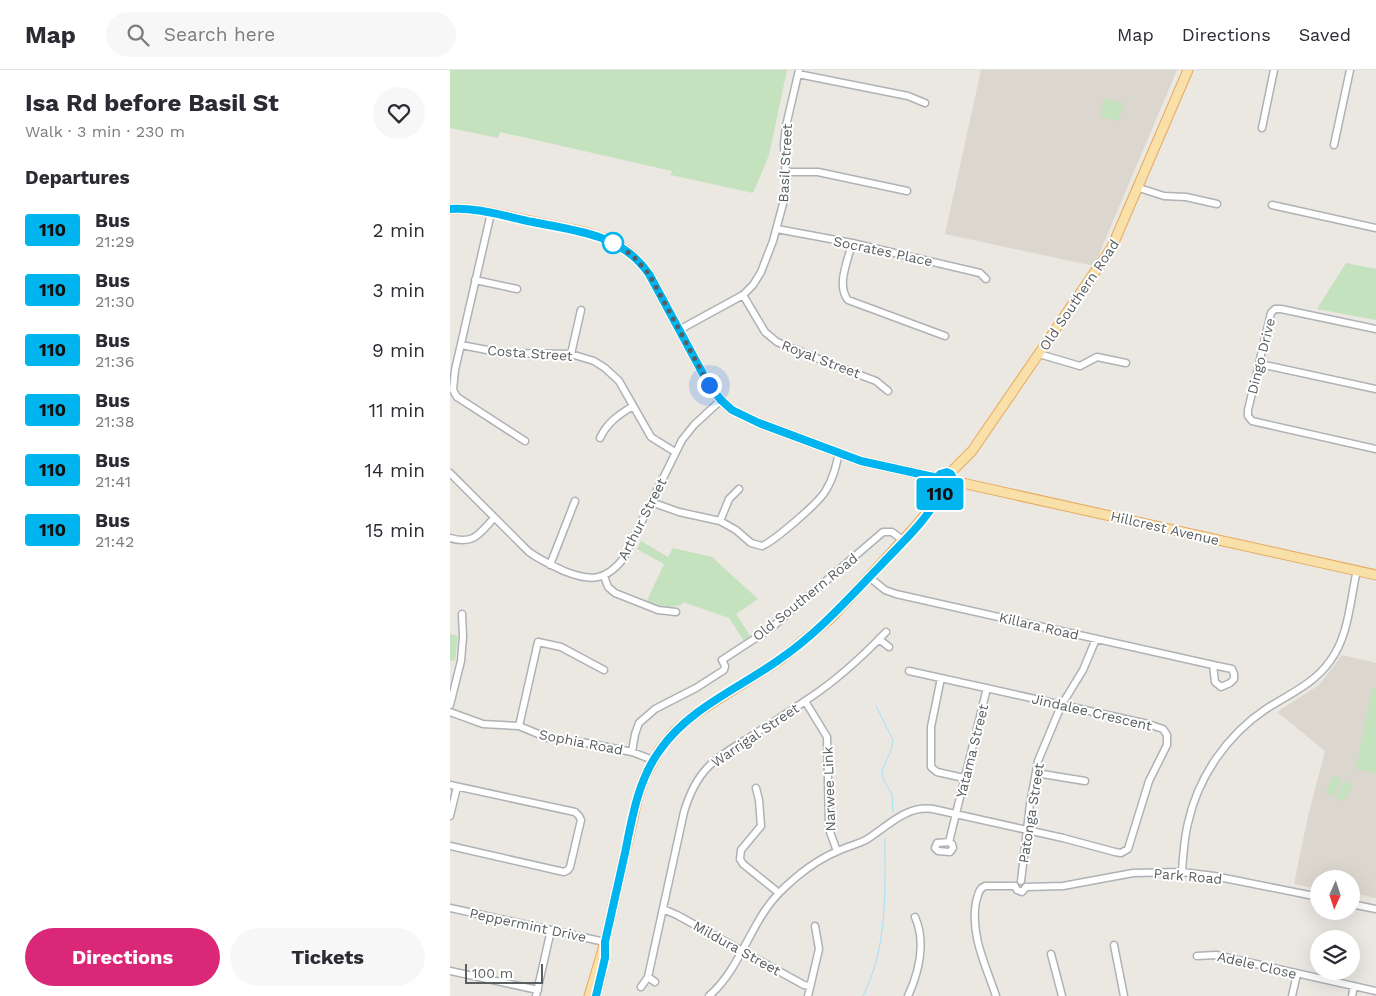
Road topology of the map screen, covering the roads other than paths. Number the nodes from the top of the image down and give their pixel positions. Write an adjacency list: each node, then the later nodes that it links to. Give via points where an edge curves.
1 (1188, 70): 9 (main road, Old Southern Road)
2 (1274, 70): 6 (street)
3 (1350, 70): 7 (street)
4 (798, 72): 5 (street, via 908,96); 8 (street, Basil Street, via 786,126)
5 (925, 103)
6 (1262, 128)
7 (1334, 145)
8 (785, 172): 10 (street, via 818,172); 16 (street, Basil Street, via 785,191)
9 (1139, 188): 11 (street, via 1164,196); 28 (main road, Old Southern Road, via 1112,247)
10 (907, 191)
11 (1217, 204)
12 (1272, 205): 15 (street)
13 (450, 210): 14 (main road)
14 (490, 213): 19 (street); 24 (main road, via 591,235 623,248 649,274)
15 (1376, 228)
16 (777, 229): 17 (street, Socrates Place); 21 (street, Basil Street, via 761,272)
17 (852, 244): 18 (street, Socrates Place, via 980,272); 25 (street, via 842,286 848,300)
18 (986, 279)
19 (476, 280): 20 (street); 26 (street)
20 (517, 290)
21 (744, 295): 24 (street, Basil Street); 32 (street, Royal Street, via 765,332 777,342 876,381)
22 (581, 310): 27 (street)
23 (1376, 329): 30 (street, Dingo Drive, via 1275,309 1271,313)
24 (679, 330): 33 (main road, via 709,385)
25 (945, 336)
26 (461, 345): 27 (street, Costa Street, via 508,354); 36 (street, via 453,382 457,397)
27 (571, 354): 34 (street, Costa Street, via 594,361 610,372 622,385)
28 (1039, 354): 29 (street, via 1080,366 1097,357); 41 (main road, Old Southern Road)
29 (1126, 363)
30 (1260, 364): 31 (street); 37 (street, Dingo Drive, via 1248,410 1252,421)
31 (1376, 389)
32 (888, 390)
33 (721, 400): 38 (street, Arthur Street, via 688,433); 39 (main road, via 740,415)
34 (632, 406): 35 (street, via 614,418); 38 (street, Costa Street, via 651,437)
35 (600, 438)
36 (525, 441)
37 (1376, 449)
38 (675, 452): 45 (street, Arthur Street)
39 (840, 454): 42 (main road); 47 (street, via 822,497 766,544 755,545)
40 (450, 473): 46 (street)
41 (951, 477): 42 (main road, via 949,486); 42 (main road, via 943,472); 51 (main road, Hillcrest Avenue)
42 (940, 482): 49 (main road, Old Southern Road, via 935,502)
43 (739, 489): 47 (street, via 729,499)
44 (575, 501): 50 (street)
45 (652, 502): 47 (street); 53 (street, Arthur Street, via 623,560)
46 (494, 518): 48 (street, via 470,541); 50 (street, via 529,552)
47 (720, 521)
48 (450, 538)
49 (904, 541): 54 (main road, Old Southern Road); 71 (street, Old Southern Road, via 892,532 883,532 771,628 722,660 724,670 655,709 639,723)
50 (550, 565): 53 (street, via 584,578)
51 (1357, 570): 52 (main road, Hillcrest Avenue); 84 (street, via 1342,638 1330,662 1309,682 1249,722 1224,746 1210,768 1190,816)
52 (1376, 575)
53 (604, 576): 55 (street, via 608,587 615,593 658,610)
54 (869, 577): 59 (street, Killara Road, via 896,594); 72 (main road, Old Southern Road, via 831,618 781,659 684,723)
55 (676, 612)
56 (462, 614): 67 (street, via 462,656)
57 (886, 632): 58 (street, Warrigal Street)
58 (879, 639): 60 (street); 66 (street, Warrigal Street)
59 (1096, 639): 61 (street, Killara Road); 68 (street, Patonga Street, via 1085,666)
60 (889, 647)
61 (1213, 665)
62 (604, 670): 70 (street, via 561,647 538,642)
63 (909, 671): 64 (street, Jindalee Crescent)
64 (941, 678): 65 (street, Jindalee Crescent); 74 (street, via 931,727 931,767 937,772)
65 (987, 688): 68 (street, Jindalee Crescent); 74 (street, Yatama Street)
66 (805, 702): 83 (street, Narwee Link, via 827,737 829,823); 92 (street, Warrigal Street, via 721,755 698,780 684,812)
67 (450, 705)
68 (1061, 706): 73 (street, Patonga Street, via 1047,736); 80 (street, Jindalee Crescent, via 1164,729 1166,745 1149,781 1126,851 1115,852)
69 (450, 712): 70 (street, Sophia Road, via 483,724)
70 (519, 726): 71 (street, Sophia Road, via 545,738)
71 (632, 752): 72 (street, Sophia Road)
72 (653, 760): 97 (main road, Old Southern Road, via 637,800)
73 (1036, 773): 75 (street); 80 (street, Patonga Street)
74 (964, 778): 78 (street, Yatama Street)
75 (1085, 781)
76 (453, 786): 79 (street); 82 (street, via 575,812 581,820 568,870 564,872)
77 (756, 788): 88 (street, via 760,826 741,850 740,859)
78 (956, 814): 80 (street); 81 (street, Yatama Street); 83 (street, via 919,808 896,818 862,842)
79 (450, 816)
80 (1027, 830): 85 (street, Patonga Street)
81 (948, 842)
82 (450, 846)
83 (837, 851): 88 (street, via 806,869)
84 (1182, 872): 87 (street, Park Road, via 1133,873 1063,886); 89 (street, Park Road)
85 (1021, 880): 86 (street); 87 (street)
86 (1016, 886): 87 (street, via 1022,892); 116 (street, via 988,885 981,888 975,907 979,947)
87 (1026, 887)
88 (779, 893): 99 (street, via 762,914)
89 (1310, 895)
90 (1360, 906): 93 (street)
91 (450, 908): 96 (street, Peppermint Drive)
92 (663, 909): 99 (street, Mildura Street); 104 (street, Warrigal Street)
93 (1376, 909)
94 (915, 917): 115 (street, via 920,930 920,947 918,966)
95 (815, 926): 106 (street, via 819,949)
96 (551, 930): 97 (street, Peppermint Drive); 110 (street)
97 (605, 942): 111 (main road, Old Southern Road); 112 (main road, Old Southern Road, via 605,958)
98 (1114, 945): 118 (street)
99 (742, 951): 106 (street, Mildura Street); 113 (street, via 727,976)
100 (1051, 954): 117 (street)
101 (1197, 956): 103 (street, Adele Close, via 1216,955)
102 (450, 971): 110 (street)
103 (1297, 974): 107 (street, Adele Close); 119 (street)
104 (648, 977): 105 (street); 108 (street, Warrigal Street)
105 (655, 982)
106 (810, 986): 114 (street)
107 (1354, 986): 109 (street, Adele Close); 120 (street)
108 (641, 987)
109 (1376, 991)
110 (537, 993)
111 (589, 996)
112 (596, 996)
113 (709, 996)
114 (808, 996)
115 (908, 996)
116 (996, 996)
117 (1062, 996)
118 (1124, 996)
119 (1292, 996)
120 (1352, 996)

